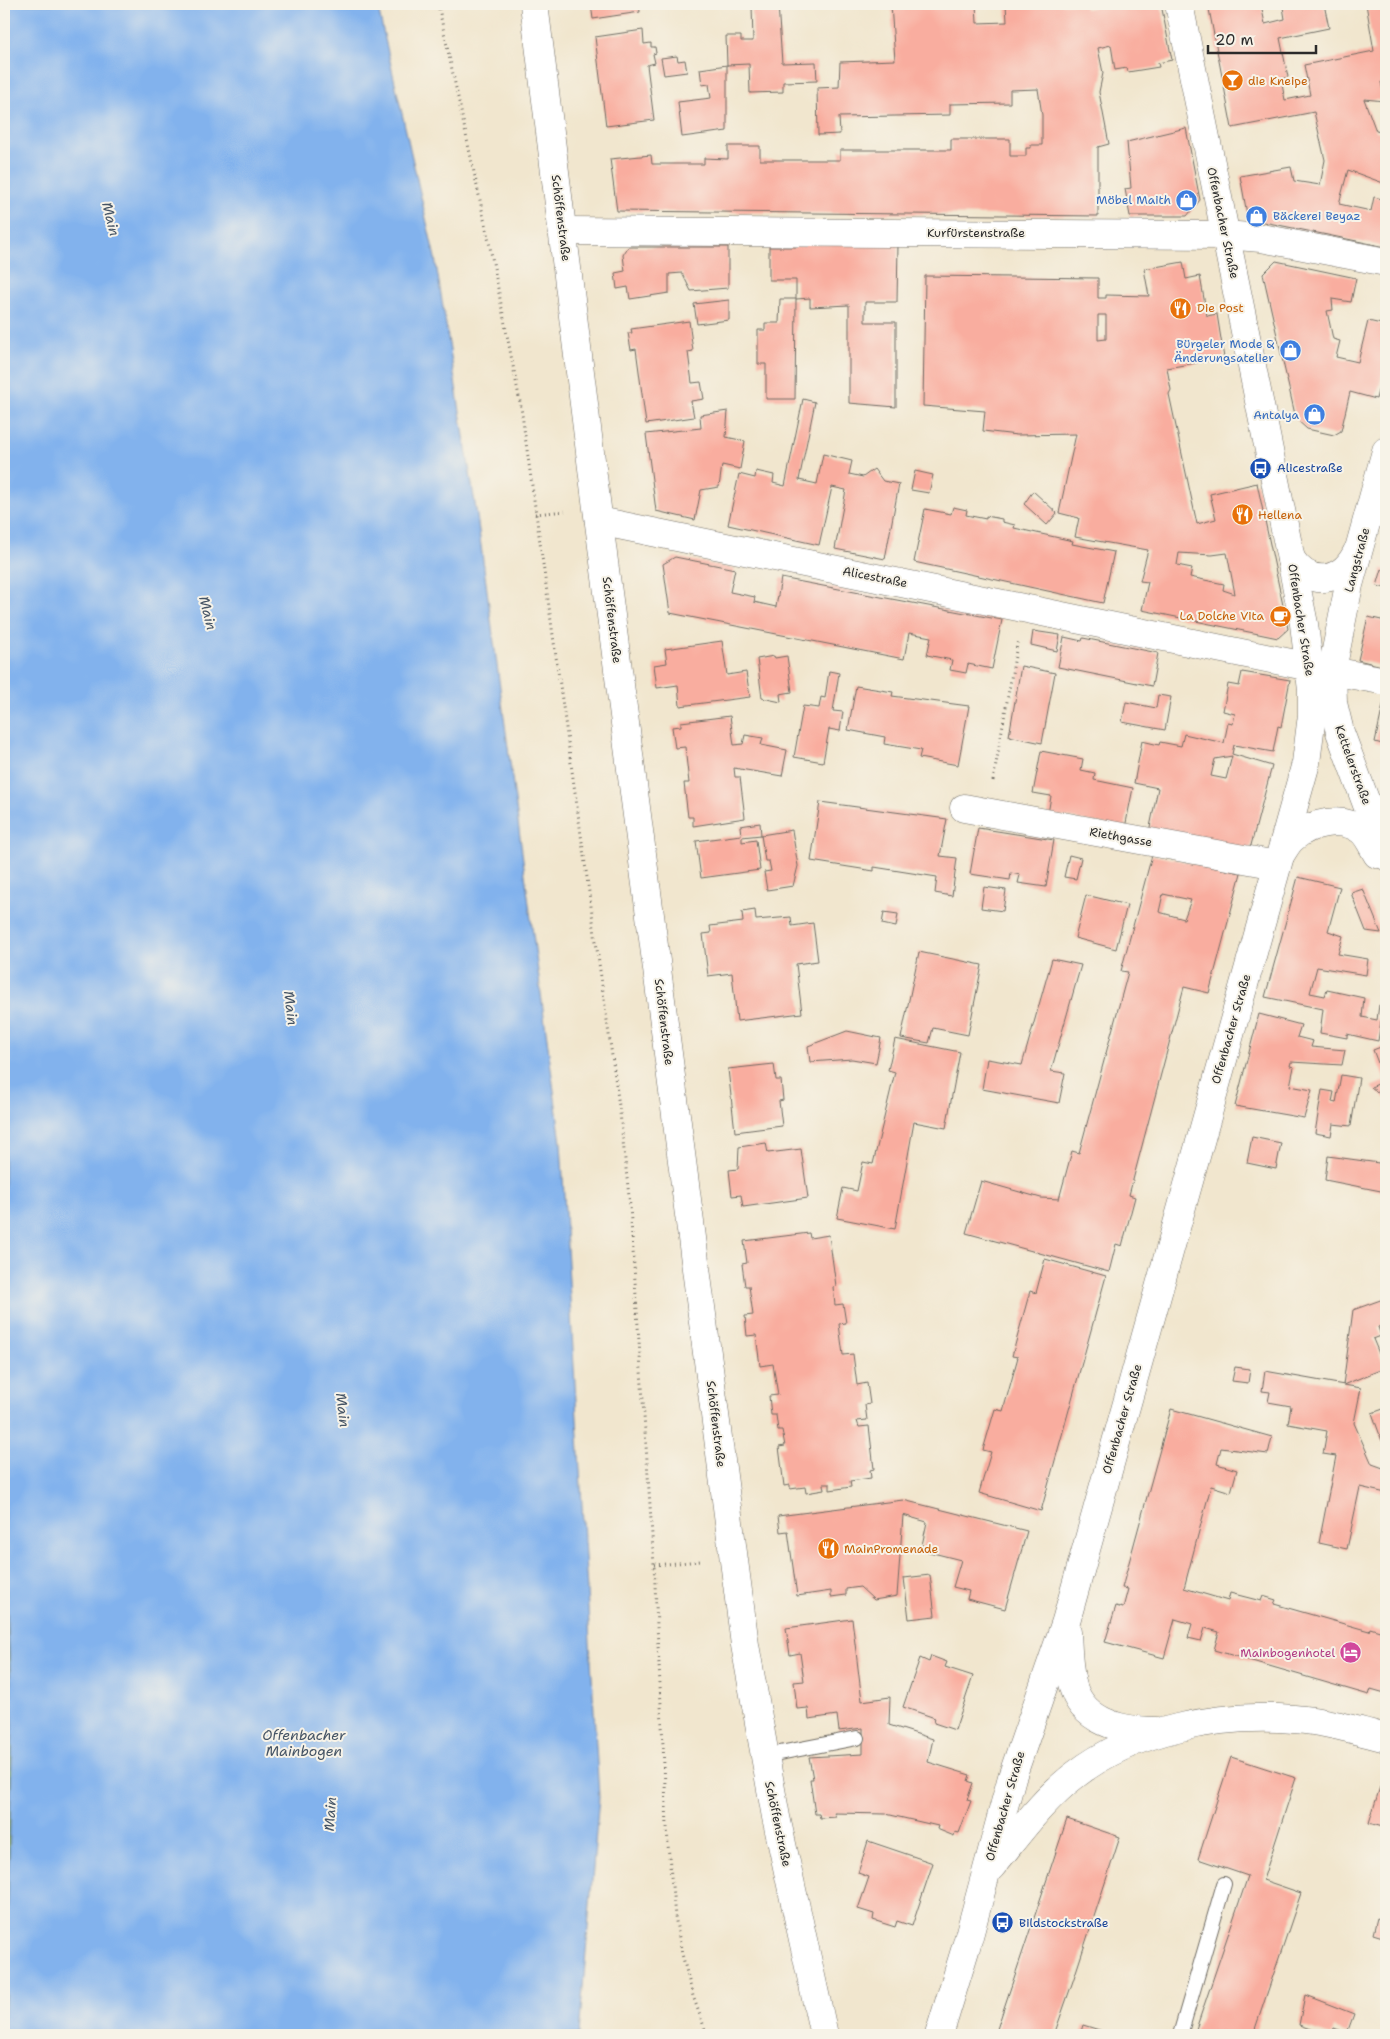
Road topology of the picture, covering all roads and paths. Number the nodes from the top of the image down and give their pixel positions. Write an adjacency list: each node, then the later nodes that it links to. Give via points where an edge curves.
1 (438, 4): 9 (path, via 521,407)
2 (534, 4): 4 (street, Schöffenstraße)
3 (1179, 4): 5 (street, Offenbacher Straße)
4 (563, 231): 5 (street, Kurfürstenstraße); 10 (street, Schöffenstraße)
5 (1225, 235): 6 (street, Kurfürstenstraße, via 1261,238); 12 (street, Offenbacher Straße)
6 (1386, 262)
7 (1386, 451): 11 (street, Langstraße)
8 (572, 510): 9 (path)
9 (536, 514): 21 (path, via 620,1113 631,1215)
10 (599, 521): 13 (street, Alicestraße); 20 (street, Schöffenstraße)
11 (1361, 545): 12 (street, via 1345,570 1333,576 1309,577); 14 (street, Langstraße, via 1340,627)
12 (1291, 559): 14 (street, Offenbacher Straße)
13 (1024, 607): 14 (street, Alicestraße); 16 (path)
14 (1321, 669): 15 (street, Alicestraße); 17 (street, Kettelerstraße, via 1340,732); 18 (street, Offenbacher Straße, via 1306,763)
15 (1386, 681)
16 (976, 810): 18 (street, Riethgasse)
17 (1386, 856)
18 (1279, 859): 19 (street, via 1291,839 1299,833 1325,823 1345,823 1363,832); 22 (street, Offenbacher Straße)
19 (1386, 870)
20 (734, 1559): 21 (path); 26 (street, Schöffenstraße)
21 (654, 1565): 29 (path, via 668,1845 675,1916 693,1996)
22 (1066, 1621): 23 (street, via 1071,1681 1077,1696 1090,1712 1098,1720 1125,1729); 27 (street, Offenbacher Straße, via 1012,1777)
23 (1173, 1731): 25 (street, via 1249,1718 1294,1719); 27 (street, via 1111,1751 1075,1775)
24 (857, 1738): 26 (lane)
25 (1386, 1738)
26 (764, 1756): 30 (street, Schöffenstraße)
27 (987, 1872): 31 (street, Offenbacher Straße)
28 (1224, 1884): 32 (lane)
29 (707, 2035)
30 (824, 2035)
31 (939, 2035)
32 (1180, 2035)

